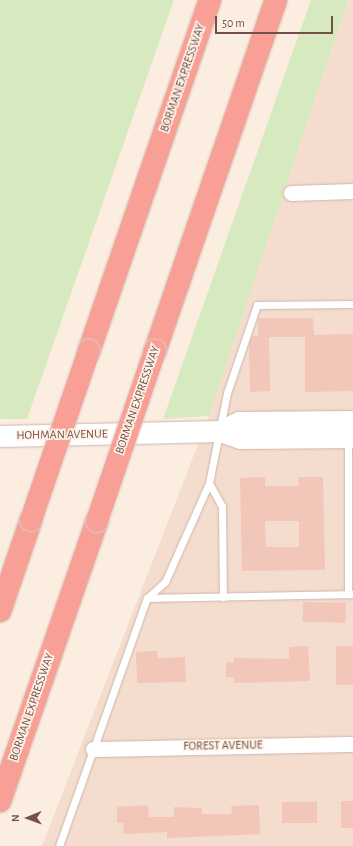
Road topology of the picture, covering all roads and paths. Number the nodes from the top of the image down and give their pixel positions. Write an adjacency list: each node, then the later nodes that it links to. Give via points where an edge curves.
1 (276, 0): 16 (highway, BORMAN EXPRESSWAY, bridge)
2 (208, 5): 13 (highway, BORMAN EXPRESSWAY, bridge)
3 (353, 191): 4 (street)
4 (291, 193)
5 (353, 304): 7 (lane, via 257,306 238,354)
6 (350, 429): 7 (main road, HOHMAN AVENUE, via 240,438); 10 (lane)
7 (220, 431): 8 (main road, HOHMAN AVENUE); 9 (lane)
8 (0, 436)
9 (209, 483): 11 (lane, via 222,506); 12 (lane, via 165,582)
10 (350, 594): 11 (lane)
11 (223, 596): 12 (lane)
12 (146, 598): 15 (lane)
13 (0, 610)
14 (353, 744): 15 (street, FOREST AVENUE)
15 (93, 748): 17 (lane)
16 (0, 801)
17 (59, 846)

